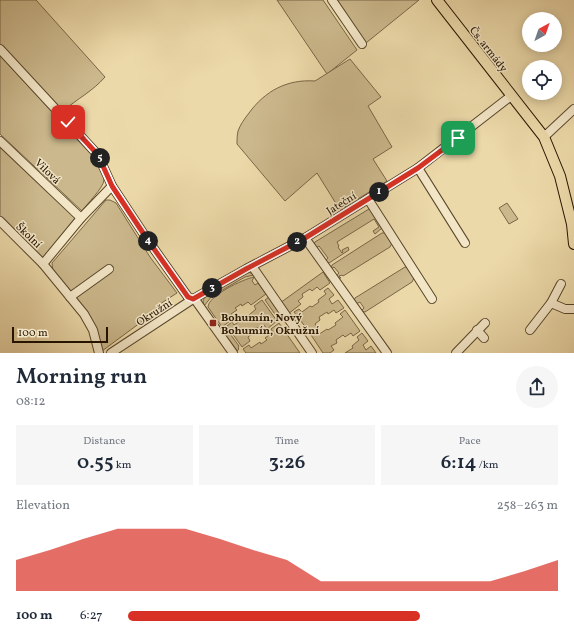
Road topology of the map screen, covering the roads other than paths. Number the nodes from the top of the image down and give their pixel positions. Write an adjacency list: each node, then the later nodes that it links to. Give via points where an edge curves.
1 (332, 0): 3 (street)
2 (437, 0): 5 (main road, Čs. armády)
3 (362, 44)
4 (0, 49): 10 (street, via 98,155)
5 (511, 96): 7 (main road, Čs. armády); 9 (street, Jateční)
6 (574, 109): 7 (street)
7 (544, 137): 16 (main road, Čs. armády, via 560,176 572,224)
8 (0, 141): 12 (street, Vilová)
9 (418, 168): 11 (street, Jateční); 15 (street)
10 (112, 186): 12 (street, Školní); 22 (street, via 188,297)
11 (368, 199): 14 (street, Jateční); 23 (street)
12 (81, 218): 17 (street, Školní)
13 (0, 221): 17 (street, Školní)
14 (305, 238): 18 (street, Jateční); 34 (street)
15 (465, 243)
16 (574, 244)
17 (43, 264): 21 (street, Školní)
18 (252, 266): 22 (street, Jateční); 33 (street)
19 (109, 269): 21 (street)
20 (561, 284): 24 (street)
21 (70, 297): 30 (street, Školní, via 93,330)
22 (193, 299): 31 (street, Okružní); 32 (street)
23 (432, 299)
24 (551, 303): 25 (street, via 565,309); 28 (street)
25 (574, 309)
26 (485, 323): 27 (street)
27 (477, 330): 29 (street); 35 (street)
28 (530, 330)
29 (484, 338)
30 (100, 353)
31 (111, 353)
32 (233, 353)
33 (312, 353)
34 (387, 353)
35 (456, 353)

